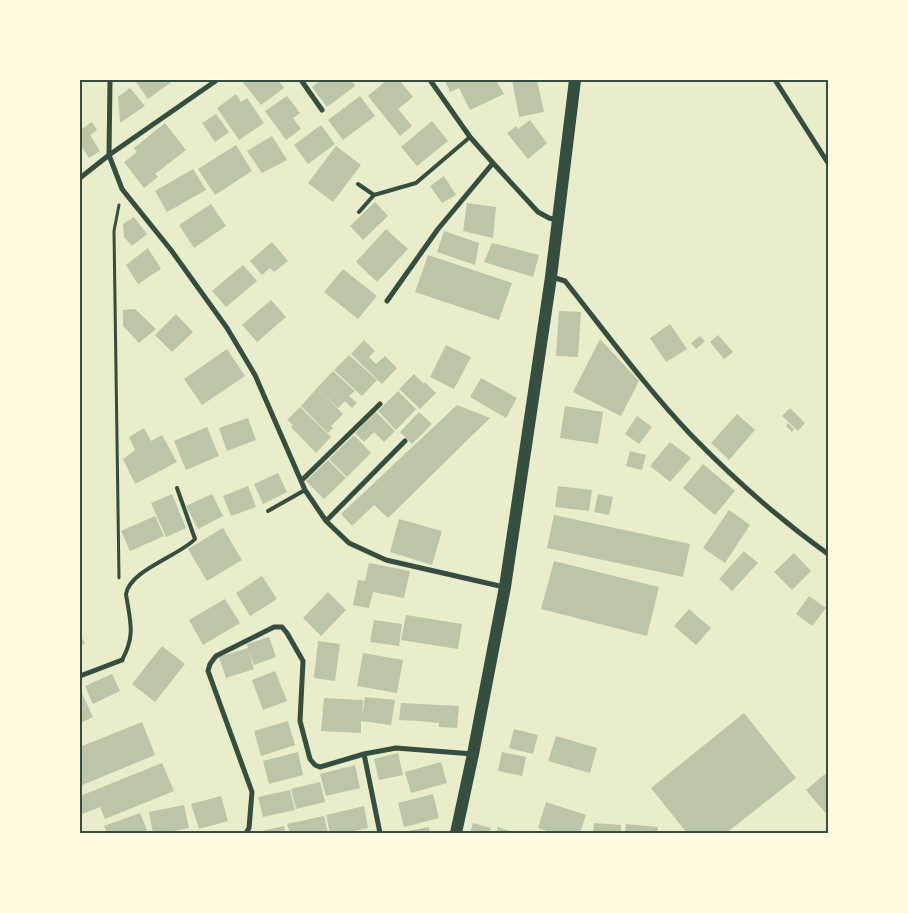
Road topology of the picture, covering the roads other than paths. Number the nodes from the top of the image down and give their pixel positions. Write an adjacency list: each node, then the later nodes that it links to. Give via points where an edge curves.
1 (110, 80): 9 (street)
2 (218, 80): 9 (street)
3 (301, 80): 7 (street)
4 (430, 80): 8 (street)
5 (575, 80): 16 (main road)
6 (775, 80): 11 (street)
7 (322, 110)
8 (470, 137): 10 (street); 14 (lane, via 416,183)
9 (109, 155): 12 (street); 21 (street, via 122,189 227,328 255,375)
10 (493, 163): 16 (street, via 538,212); 18 (street, via 438,229)
11 (828, 163)
12 (80, 178)
13 (358, 184): 14 (lane)
14 (374, 195): 15 (lane)
15 (359, 212)
16 (557, 220): 17 (main road)
17 (551, 277): 26 (street, via 565,281 693,437 799,533); 27 (main road)
18 (387, 301)
19 (380, 404): 21 (street)
20 (405, 441): 25 (street)
21 (301, 481): 23 (street)
22 (177, 488): 28 (lane, via 195,539 132,580 127,588 132,632)
23 (305, 490): 24 (lane); 25 (street)
24 (268, 511)
25 (326, 521): 27 (street, via 349,543 386,560)
26 (828, 554)
27 (505, 587): 31 (main road)
28 (122, 660): 29 (street)
29 (80, 676)
30 (364, 754): 31 (street, via 396,748); 32 (street, via 320,767 310,759 300,721 303,661 282,627 274,627 216,656 208,671 252,792); 33 (street)
31 (473, 754): 34 (main road)
32 (246, 833)
33 (380, 833)
34 (456, 833)

